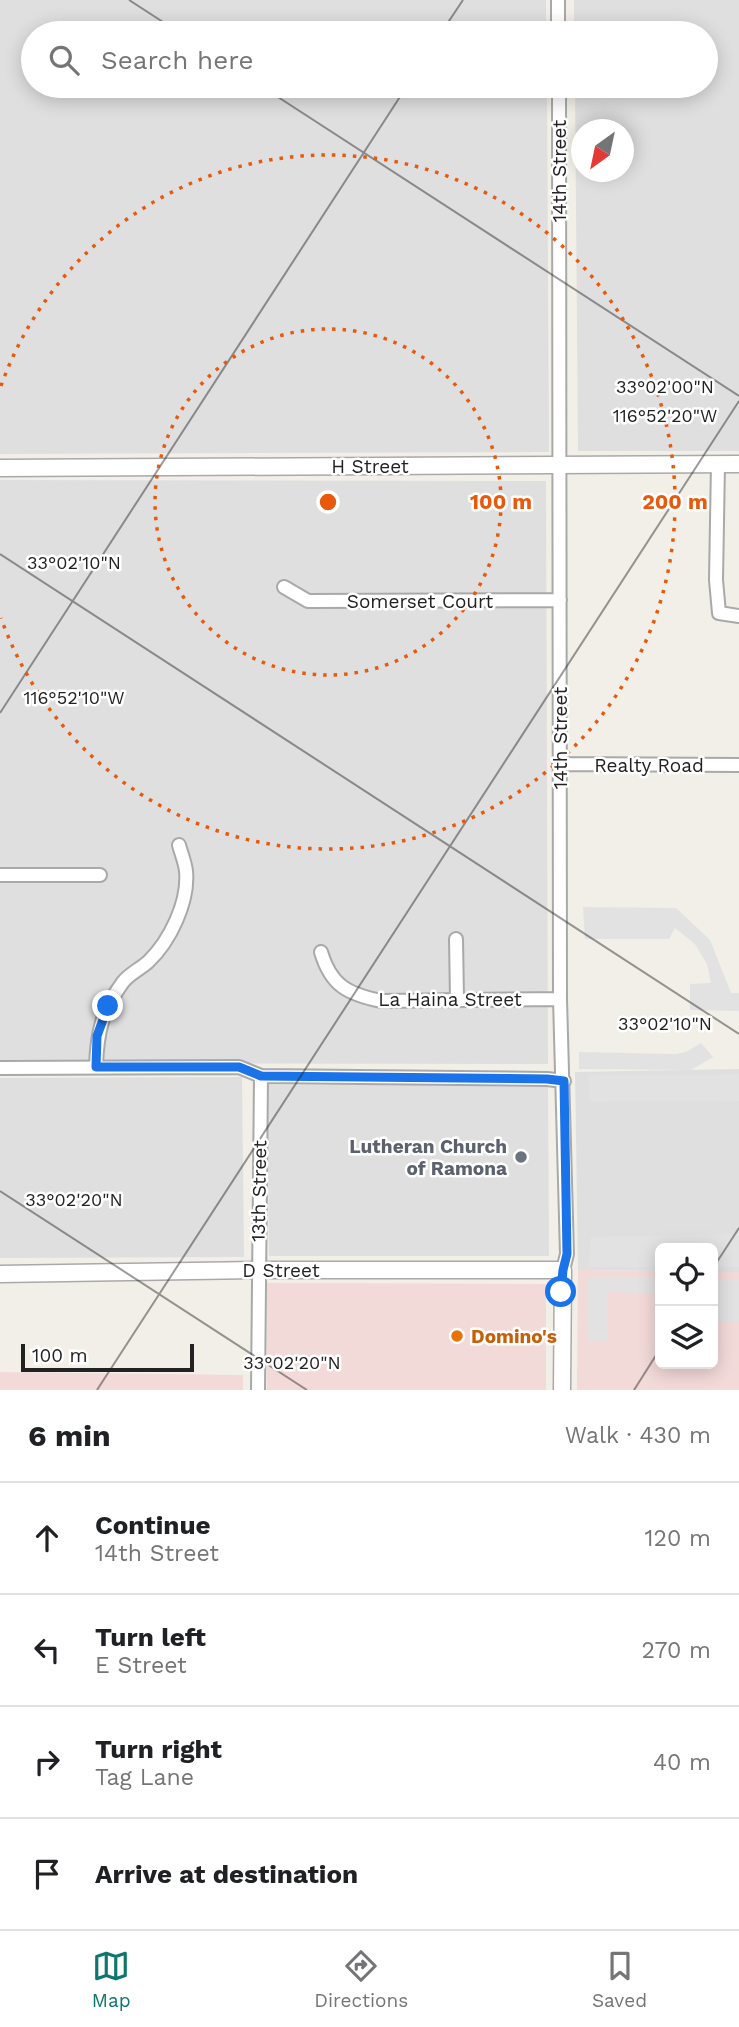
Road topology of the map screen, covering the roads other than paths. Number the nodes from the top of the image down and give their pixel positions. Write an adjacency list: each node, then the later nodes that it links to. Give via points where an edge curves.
1 (558, 0): 2 (street)
2 (558, 21)
3 (559, 98): 6 (street, 14th Street)
4 (718, 464): 5 (street, H Street); 6 (street, H Street); 10 (street, via 719,613)
5 (739, 464)
6 (561, 465): 7 (street, H Street); 9 (street, 14th Street)
7 (0, 468)
8 (284, 586): 9 (street, Somerset Court, via 308,601)
9 (560, 600): 11 (street, 14th Street)
10 (739, 616)
11 (559, 764): 12 (street, Realty Road); 19 (street, 14th Street)
12 (739, 765)
13 (179, 845): 20 (street, via 186,872 182,905 171,933 148,961 125,979 108,1006 97,1036)
14 (0, 874): 15 (street)
15 (100, 875)
16 (456, 939): 18 (street)
17 (321, 953): 18 (street, La Haina Street, via 342,988 356,995 381,1001)
18 (457, 999): 19 (street, La Haina Street)
19 (560, 999): 23 (street, 14th Street)
20 (96, 1067): 21 (street); 22 (street, via 239,1067)
21 (0, 1068)
22 (261, 1076): 23 (street); 24 (street, 13th Street)
23 (564, 1081): 25 (street, 14th Street, via 567,1254)
24 (257, 1270): 25 (street, D Street); 26 (street, D Street); 27 (street, 13th Street)
25 (563, 1270): 28 (street, 14th Street)
26 (0, 1274)
27 (258, 1390)
28 (562, 1390)

